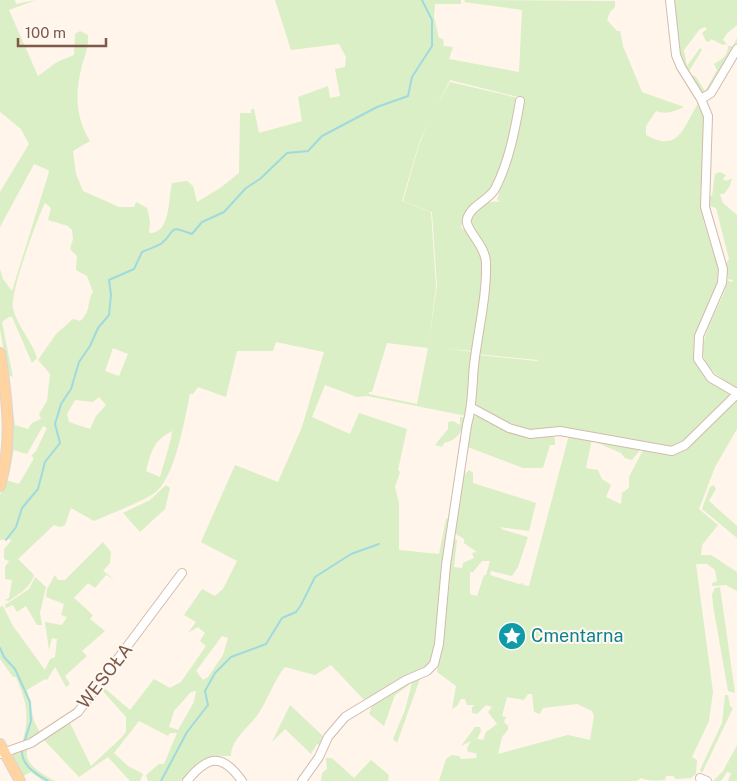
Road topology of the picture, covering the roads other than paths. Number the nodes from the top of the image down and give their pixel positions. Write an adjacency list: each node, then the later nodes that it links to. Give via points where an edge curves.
1 (670, 0): 3 (street, via 676,55)
2 (737, 49): 3 (street, via 711,93)
3 (701, 99): 6 (street, via 710,124 705,207 723,275 699,336 697,351 706,373)
4 (520, 101): 7 (street, via 514,132 495,189 488,199 470,212 466,220 468,228 484,249 486,262)
5 (0, 353): 8 (main road, via 9,437)
6 (737, 393): 7 (street, via 685,445 672,451 560,431 530,434 509,428)
7 (472, 408): 14 (street, via 446,565 439,644 432,668 345,717 328,737 320,758)
8 (0, 486)
9 (182, 573): 10 (street, WESOŁA, via 78,712 31,743 16,750)
10 (2, 750): 11 (main road)
11 (20, 781)
12 (187, 781): 13 (street, via 204,762 216,760 227,764)
13 (242, 781)
14 (302, 781)

